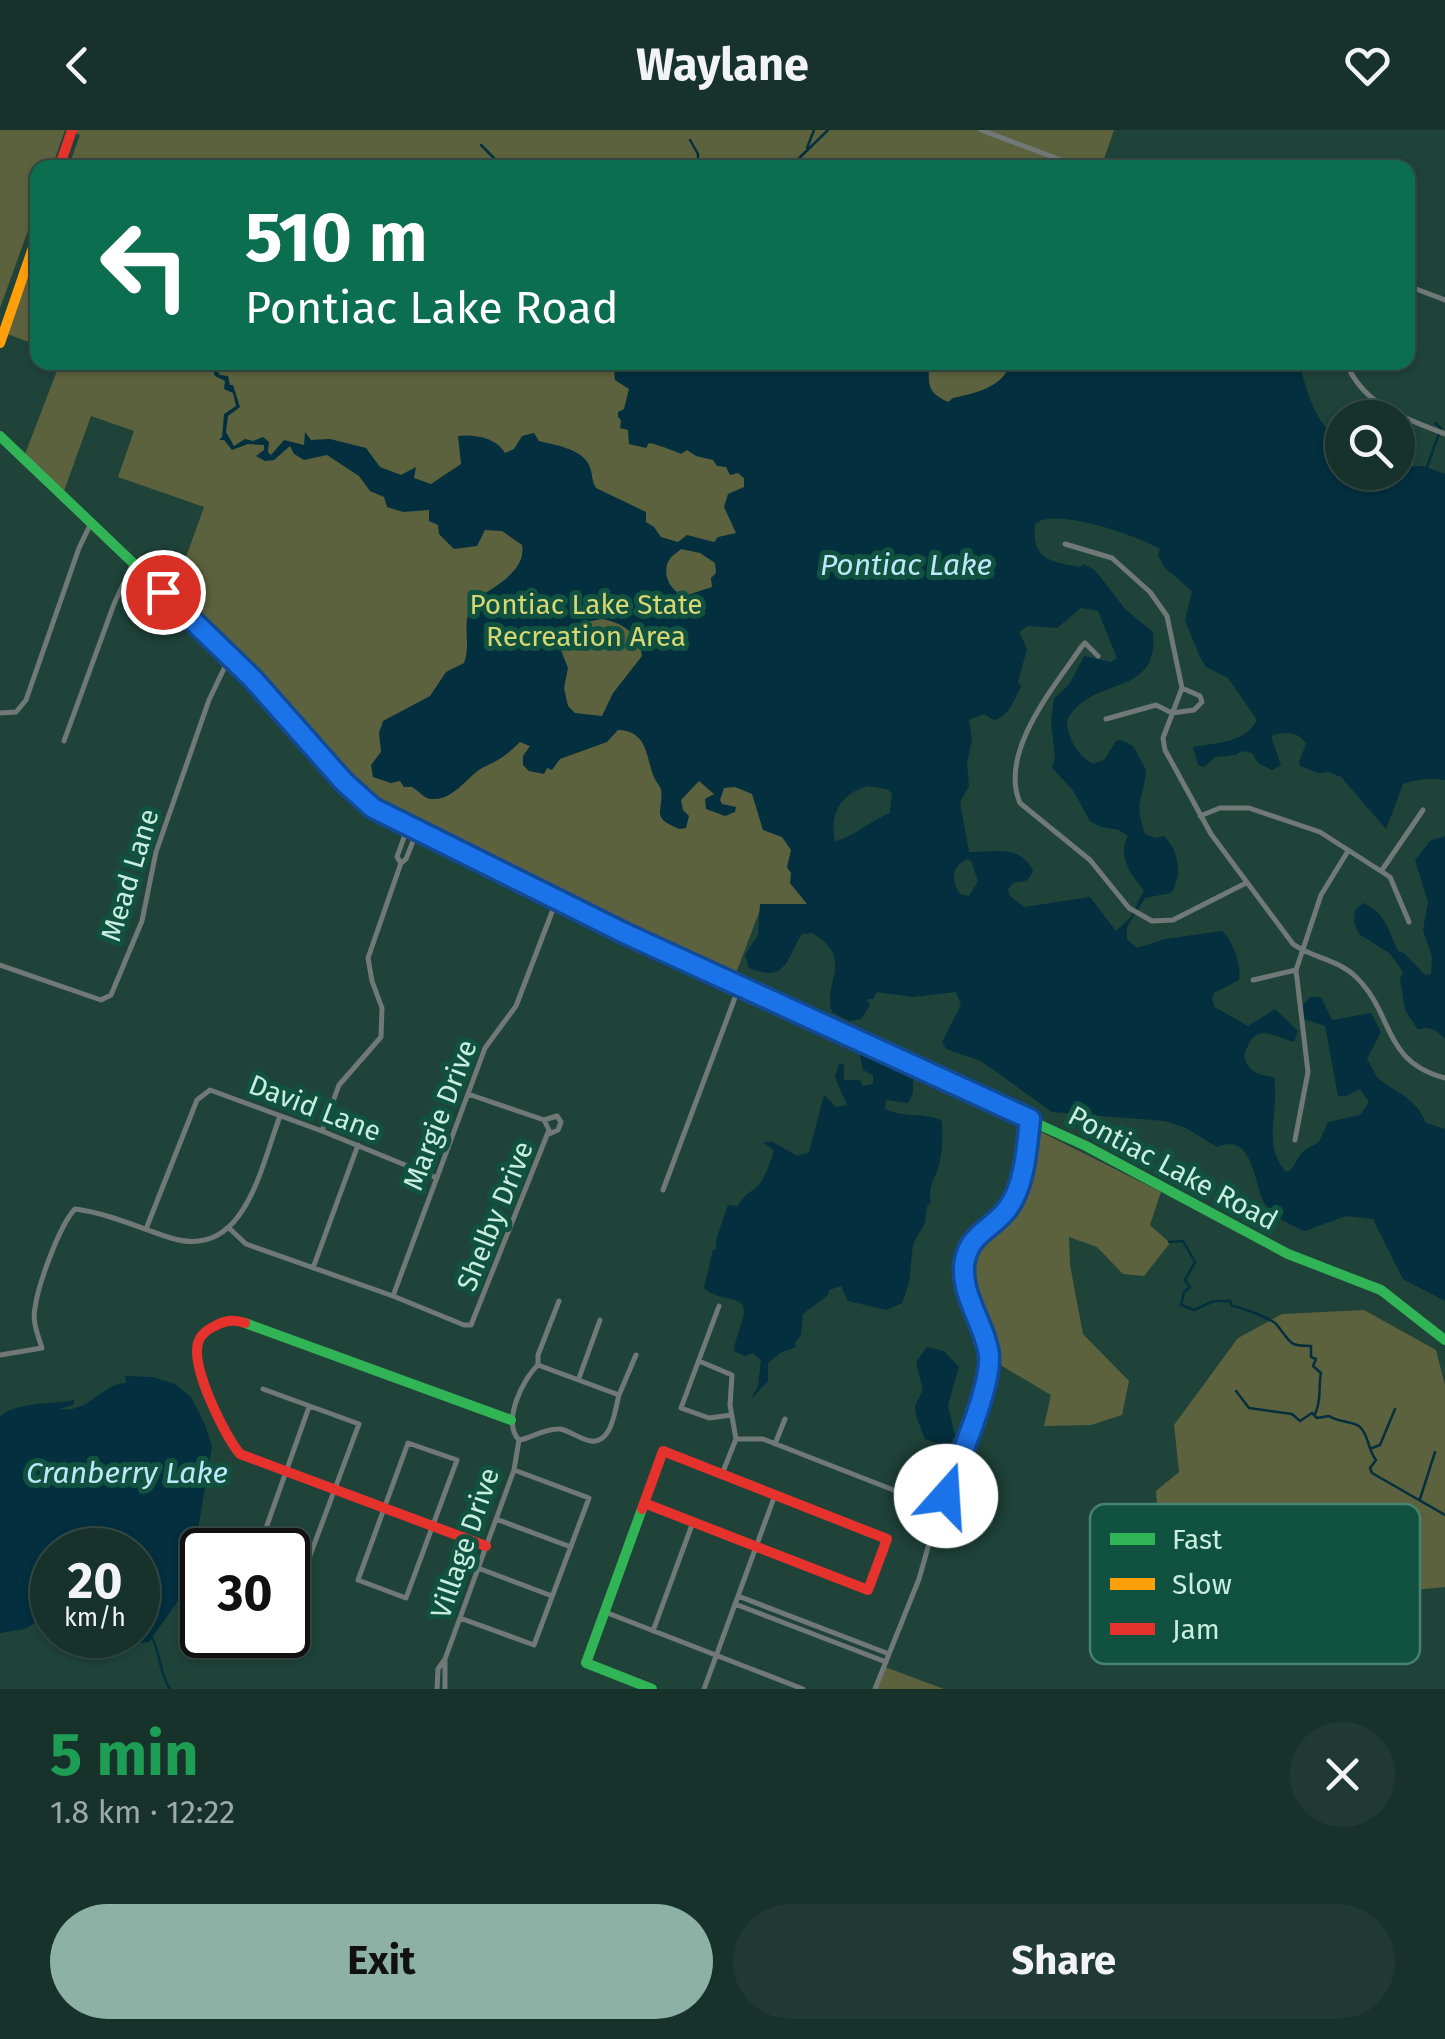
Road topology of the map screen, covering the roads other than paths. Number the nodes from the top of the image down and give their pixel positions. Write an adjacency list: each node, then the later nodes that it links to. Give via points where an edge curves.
1 (72, 130): 3 (street)
2 (981, 130): 4 (street)
3 (62, 160)
4 (1061, 160)
5 (30, 256): 8 (street)
6 (1415, 289): 7 (street)
7 (1445, 300)
8 (0, 343)
9 (1349, 370): 10 (street, via 1377,404)
10 (1445, 434)
11 (0, 436): 12 (street, Pontiac Lake Road)
12 (91, 523): 14 (street, Pontiac Lake Road); 19 (street, via 26,700 16,712)
13 (1066, 544): 17 (street, via 1112,558 1160,602)
14 (132, 563): 15 (street, Pontiac Lake Road); 21 (street)
15 (230, 656): 24 (street, Pontiac Lake Road, via 356,794); 31 (street, Mead Lane, via 209,700 154,859 142,921 111,995 101,1000)
16 (1098, 656): 27 (street, via 1082,646 1028,733 1014,780 1020,802 1152,921 1173,920)
17 (1182, 688): 18 (street); 18 (street, via 1202,702)
18 (1172, 713): 20 (street, via 1150,705); 23 (street, via 1165,750)
19 (0, 714)
20 (1106, 720)
21 (64, 742)
22 (1423, 810): 26 (street)
23 (1200, 816): 25 (street, via 1232,807 1265,812 1320,832); 27 (street)
24 (412, 828): 28 (street, Pontiac Lake Road); 40 (street, via 370,946 382,1008 380,1036 339,1086)
25 (1348, 851): 26 (street); 30 (street, via 1321,894)
26 (1382, 870): 29 (street)
27 (1246, 883): 30 (street)
28 (557, 899): 34 (street, Pontiac Lake Road); 36 (street, Margie Drive, via 521,995 485,1048)
29 (1409, 922)
30 (1304, 952): 32 (street); 35 (street, via 1352,974 1376,1003 1401,1055)
31 (0, 965)
32 (1296, 970): 33 (street); 42 (street, via 1308,1072)
33 (1253, 980)
34 (740, 987): 38 (street, Pontiac Lake Road); 45 (street)
35 (1445, 1078)
36 (468, 1094): 39 (street, Shelby Drive); 44 (street, Margie Drive)
37 (280, 1116): 40 (street, David Lane); 46 (street, David Lane, via 205,1092); 47 (street, via 246,1206)
38 (1030, 1119): 53 (street, Pontiac Lake Road, via 1288,1254 1381,1290); 73 (street, via 1014,1199 965,1256 964,1276 987,1339 990,1371)
39 (544, 1120): 41 (street, Shelby Drive); 41 (street, via 560,1120)
40 (322, 1130): 43 (street, David Lane)
41 (549, 1134): 49 (street, Shelby Drive, via 474,1322 464,1325)
42 (1295, 1140)
43 (358, 1145): 44 (street, David Lane); 48 (street)
44 (437, 1178): 49 (street, Margie Drive)
45 (663, 1190)
46 (146, 1229): 47 (street, via 200,1241); 55 (street, via 74,1210 35,1306 42,1348)
47 (230, 1229): 48 (street, Shelby Drive, via 246,1244)
48 (314, 1268): 49 (street, Shelby Drive)
49 (394, 1296)
50 (559, 1301): 57 (street)
51 (719, 1306): 56 (street)
52 (600, 1320): 58 (street)
53 (1445, 1340)
54 (636, 1355): 60 (street)
55 (0, 1356)
56 (699, 1361): 62 (street, via 732,1375); 62 (street, via 681,1408 709,1418)
57 (538, 1365): 58 (street); 64 (street, via 527,1375)
58 (579, 1378): 60 (street)
59 (264, 1389): 61 (street)
60 (619, 1395): 66 (street, via 600,1440 547,1430)
61 (309, 1406): 69 (street); 71 (street, via 359,1424)
62 (732, 1416): 65 (street)
63 (785, 1419): 67 (street)
64 (511, 1420): 66 (street); 69 (street, via 237,1320 218,1324 202,1336 198,1354 229,1444)
65 (736, 1439): 67 (street); 70 (street)
66 (519, 1440): 68 (street, Village Drive)
67 (775, 1444): 73 (street, via 914,1498)
68 (514, 1470): 76 (street, Village Drive); 81 (street, via 588,1498)
69 (285, 1473): 71 (street); 79 (street)
70 (722, 1474): 72 (street); 74 (street, via 663,1451)
71 (334, 1491): 75 (street); 83 (street)
72 (774, 1495): 82 (street); 82 (street, via 886,1544 868,1590)
73 (946, 1496): 95 (street)
74 (644, 1503): 77 (street); 88 (street)
75 (384, 1509): 78 (street); 78 (street, via 408,1443 458,1460); 78 (street, via 358,1580 406,1598)
76 (496, 1519): 80 (street, Village Drive); 81 (street)
77 (693, 1522): 82 (street); 92 (street)
78 (433, 1527): 80 (street)
79 (266, 1528)
80 (486, 1546): 84 (street, Village Drive)
81 (570, 1546): 85 (street)
82 (756, 1546): 86 (street)
83 (310, 1556)
84 (478, 1568): 85 (street); 90 (street, Village Drive)
85 (552, 1596): 90 (street, via 534,1645)
86 (738, 1596): 87 (street); 89 (street)
87 (735, 1604): 91 (street); 96 (street)
88 (604, 1611): 92 (street); 101 (street, via 586,1663)
89 (790, 1616): 91 (street); 93 (street)
90 (460, 1618): 97 (street, Village Drive)
91 (787, 1624): 94 (street)
92 (654, 1630): 96 (street)
93 (834, 1634): 94 (street); 95 (street)
94 (831, 1642): 98 (street)
95 (889, 1654): 98 (street)
96 (716, 1655): 102 (street); 103 (street)
97 (445, 1659): 99 (street, Village Drive); 100 (street, Village Drive)
98 (886, 1662): 104 (street)
99 (438, 1689)
100 (445, 1689)
101 (652, 1689)
102 (704, 1689)
103 (803, 1689)
104 (875, 1689)

